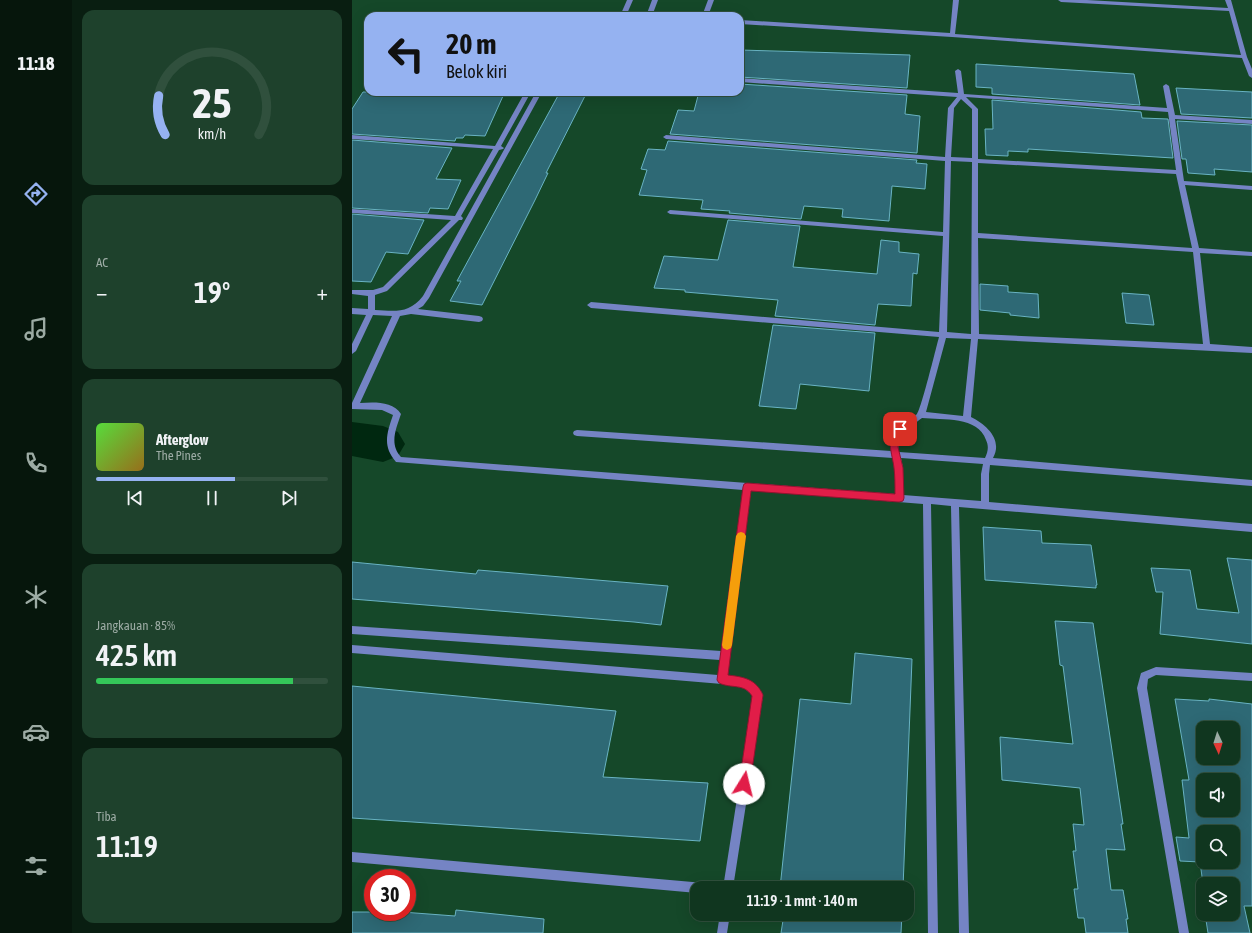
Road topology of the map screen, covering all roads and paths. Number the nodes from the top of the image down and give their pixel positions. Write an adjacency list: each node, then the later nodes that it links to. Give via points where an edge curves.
1 (630, 0): 8 (street)
2 (655, 0): 9 (street)
3 (711, 0): 10 (street)
4 (956, 0): 12 (street)
5 (1061, 0): 7 (street)
6 (1228, 0): 7 (street)
7 (1230, 10): 13 (street)
8 (626, 12)
9 (650, 12)
10 (706, 12)
11 (744, 22): 12 (street)
12 (952, 35): 13 (street)
13 (1244, 57): 15 (street)
14 (958, 72): 20 (street)
15 (1252, 76)
16 (744, 80): 20 (street)
17 (1166, 86): 21 (street)
18 (526, 96): 26 (street)
19 (537, 96): 27 (street)
20 (961, 96): 21 (street); 28 (street, via 951,108); 29 (street, via 975,109)
21 (1170, 110): 22 (street)
22 (1172, 117): 23 (street); 30 (street)
23 (1252, 122)
24 (352, 137): 26 (street)
25 (666, 137): 28 (street)
26 (496, 148): 27 (street); 35 (street)
27 (508, 148): 36 (street)
28 (948, 159): 29 (street); 37 (street)
29 (975, 161): 30 (street); 38 (street)
30 (1179, 172): 31 (street)
31 (1182, 184): 32 (street); 39 (street)
32 (1252, 188)
33 (352, 211): 35 (street)
34 (670, 212): 37 (street)
35 (457, 218): 36 (street); 42 (street, via 385,289)
36 (469, 219): 45 (street, via 426,298)
37 (946, 234): 49 (street)
38 (974, 235): 39 (street); 50 (street)
39 (1196, 250): 40 (street); 51 (street)
40 (1252, 254)
41 (352, 292): 42 (street)
42 (372, 294): 46 (street)
43 (591, 305): 49 (street)
44 (352, 311): 46 (street)
45 (411, 311): 47 (street); 48 (street)
46 (371, 312): 47 (street); 53 (street)
47 (397, 314): 54 (street)
48 (479, 319)
49 (943, 335): 50 (street); 55 (street)
50 (975, 336): 51 (street); 56 (street)
51 (1207, 346): 52 (street)
52 (1252, 350)
53 (352, 351)
54 (354, 406): 61 (street, via 394,410 397,414 390,449 399,460)
55 (921, 416): 56 (street); 58 (street, via 900,429 895,436)
56 (967, 419): 59 (street, via 987,432 992,452)
57 (577, 433): 58 (street)
58 (895, 456): 59 (street); 62 (street, via 899,468)
59 (987, 462): 60 (street); 65 (street)
60 (1252, 483)
61 (747, 487): 62 (street); 69 (street)
62 (899, 498): 63 (street)
63 (927, 500): 64 (street); 77 (street)
64 (955, 503): 65 (street); 78 (street)
65 (985, 505): 66 (street)
66 (1252, 528)
67 (352, 630): 69 (street)
68 (352, 649): 71 (street)
69 (726, 656): 71 (street)
70 (1252, 677): 79 (street, via 1156,671 1144,676 1142,688)
71 (722, 680): 73 (street, via 752,686 758,695)
72 (352, 857): 74 (street)
73 (729, 881)
74 (690, 887)
75 (724, 921): 76 (street)
76 (722, 933)
77 (933, 933)
78 (964, 933)
79 (1184, 933)

